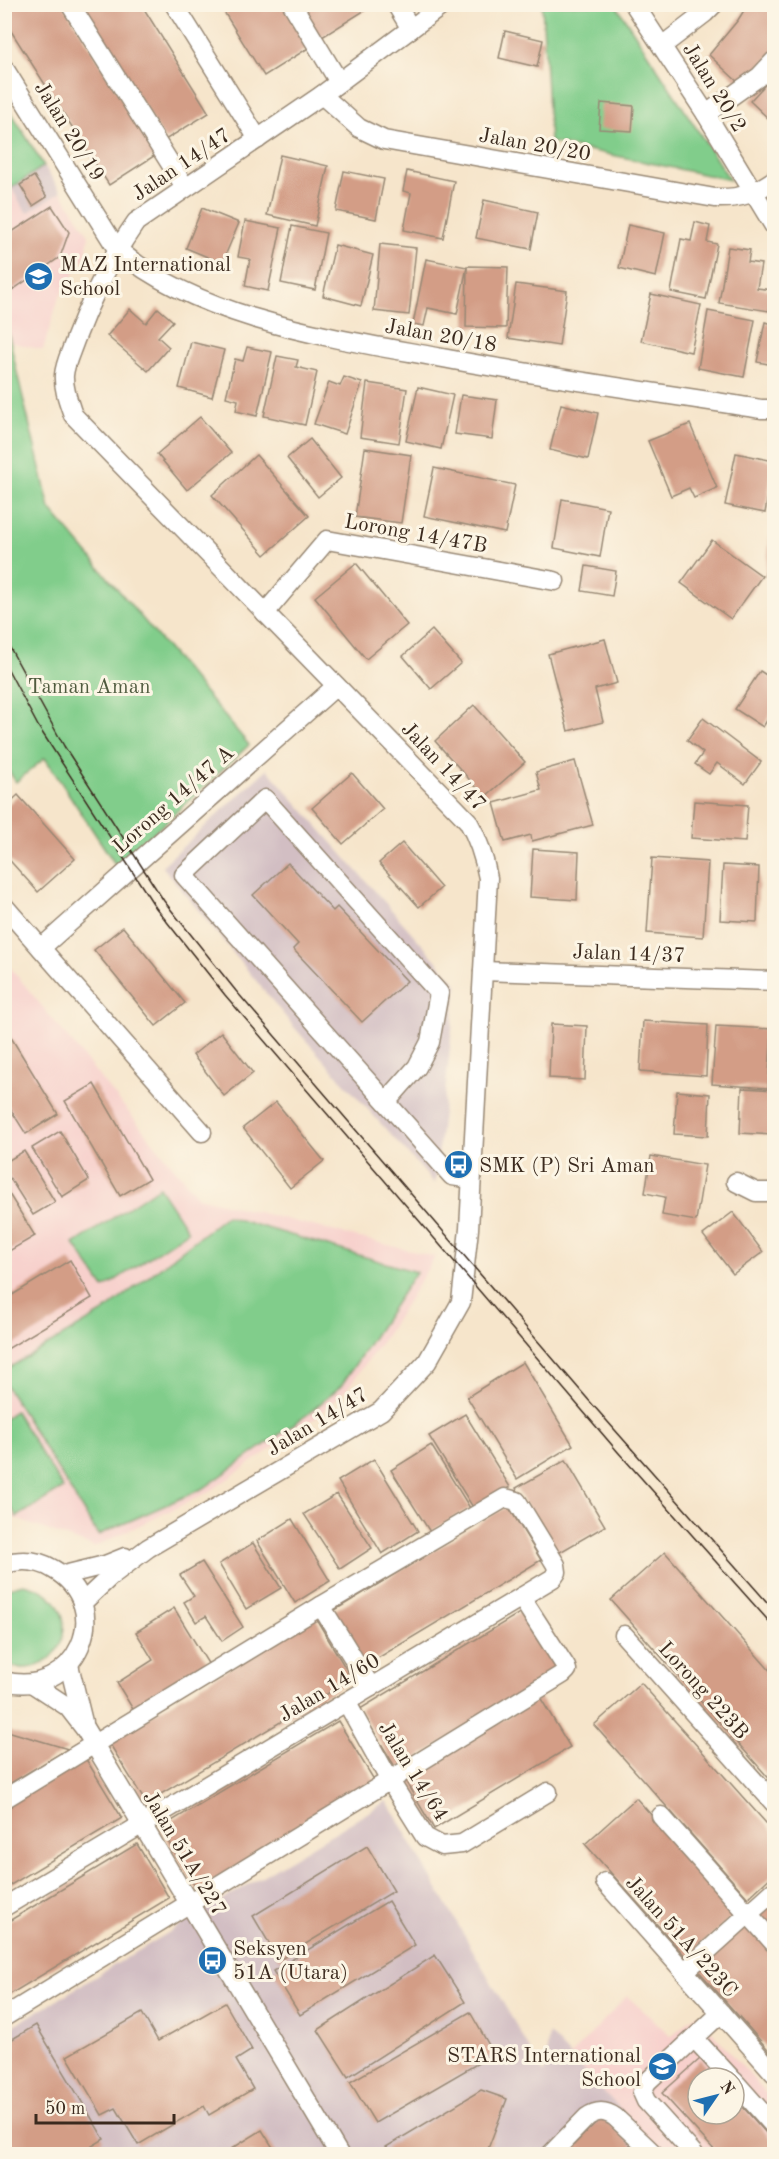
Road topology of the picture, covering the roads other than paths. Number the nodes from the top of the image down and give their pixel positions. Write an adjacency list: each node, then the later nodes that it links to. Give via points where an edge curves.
1 (70, 4): 17 (street)
2 (174, 4): 15 (street)
3 (292, 4): 12 (street)
4 (396, 4): 8 (street)
5 (444, 4): 8 (street, Jalan 14/47)
6 (634, 4): 9 (street, Jalan 20/2)
7 (714, 4): 9 (street)
8 (411, 29): 12 (street, Jalan 14/47)
9 (662, 46): 14 (street, Jalan 20/2)
10 (774, 61): 14 (street, via 760,76)
11 (4, 68): 20 (street, Jalan 20/19)
12 (339, 82): 13 (street, Jalan 14/47)
13 (322, 94): 15 (street, Jalan 14/47); 18 (street, Jalan 20/20, via 359,128 384,140 715,198 734,199)
14 (706, 114): 18 (street, Jalan 20/2)
15 (258, 139): 17 (street, Jalan 14/47)
16 (774, 180): 18 (street)
17 (185, 187): 20 (street, Jalan 14/47, via 136,222)
18 (754, 193): 19 (street, Jalan 20/2)
19 (774, 226)
20 (117, 249): 21 (street, Jalan 20/18, via 136,266 216,306 284,326 488,366); 23 (street, Jalan 14/47, via 89,303 66,365 63,377 73,416)
21 (774, 409)
22 (555, 581): 23 (street, Lorong 14/47B, via 327,540)
23 (265, 613): 24 (street, Jalan 14/47)
24 (336, 686): 26 (street, Lorong 14/47 A); 27 (street, Jalan 14/47, via 468,821 477,835 488,878)
25 (4, 906): 26 (street)
26 (41, 948): 30 (street)
27 (483, 971): 28 (street, Jalan 14/37); 31 (street, Jalan 14/47)
28 (774, 981)
29 (387, 1101): 29 (street, via 184,874 265,799 439,993 430,1042 417,1067); 31 (street, via 452,1176)
30 (202, 1132)
31 (471, 1179): 34 (street, Jalan 14/47, via 461,1302 427,1362 381,1411)
32 (736, 1182): 33 (street, via 756,1192)
33 (774, 1192)
34 (148, 1548): 36 (street, Jalan 14/47, via 105,1565); 38 (street, Jalan 14/47)
35 (9, 1558): 36 (street, via 42,1563)
36 (64, 1575): 38 (street)
37 (521, 1596): 39 (street, Jalan 14/60, via 553,1578 556,1565 518,1501 505,1498); 44 (street, Jalan 14/60); 47 (street, via 567,1670)
38 (82, 1602): 41 (street, via 84,1636)
39 (321, 1606): 44 (street); 46 (street)
40 (624, 1635): 50 (street, Lorong 223B)
41 (69, 1665): 43 (street); 46 (street, Jalan 51A/227)
42 (4, 1681): 43 (street)
43 (33, 1684): 46 (street, Jalan 51A/227, via 68,1707)
44 (371, 1687): 45 (street, Jalan 14/60)
45 (347, 1703): 47 (street, Jalan 14/64); 52 (street, Jalan 14/60)
46 (90, 1737): 49 (street); 52 (street, Jalan 51A/227)
47 (390, 1781): 48 (street, Jalan 14/64, via 425,1838 442,1846 462,1844); 55 (street)
48 (548, 1792)
49 (4, 1799)
50 (774, 1803)
51 (661, 1816): 57 (street)
52 (143, 1826): 55 (street, Jalan 51A/227); 56 (street, Jalan 14/60)
53 (605, 1882): 59 (street, Jalan 51A/223C)
54 (774, 1892): 57 (street)
55 (189, 1903): 61 (street); 67 (street, Jalan 51A/227)
56 (4, 1907)
57 (749, 1914): 58 (street); 59 (street)
58 (774, 1943)
59 (684, 1972): 60 (street, Jalan 51A/223C)
60 (721, 2013): 62 (street); 64 (street, Jalan 51A/223C)
61 (4, 2017)
62 (694, 2038): 63 (street); 70 (street, via 646,2082 642,2092 646,2102)
63 (720, 2066)
64 (774, 2073)
65 (746, 2095): 66 (street)
66 (774, 2126)
67 (339, 2154)
68 (551, 2154): 69 (street, via 587,2117 601,2111 615,2116)
69 (654, 2154)
70 (694, 2154)

